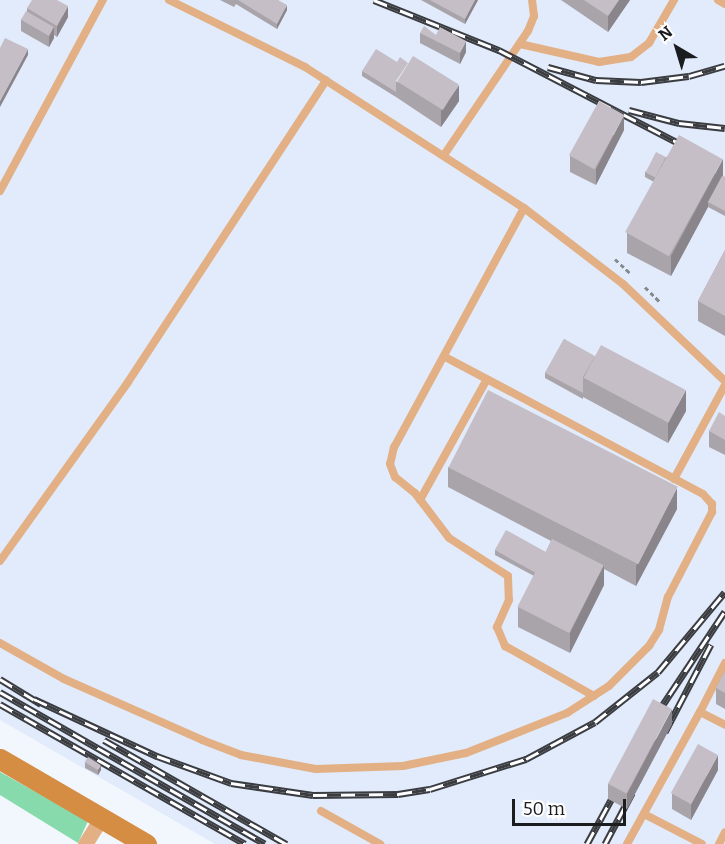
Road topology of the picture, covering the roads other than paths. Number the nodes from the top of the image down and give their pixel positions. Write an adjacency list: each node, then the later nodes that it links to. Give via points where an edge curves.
1 (103, 0): 10 (lane)
2 (168, 0): 8 (lane)
3 (532, 0): 7 (lane, via 534,16)
4 (674, 0): 7 (lane, via 649,43 631,57 599,62)
5 (718, 0): 6 (lane)
6 (725, 4)
7 (520, 44): 9 (lane)
8 (326, 80): 9 (lane); 17 (lane, via 128,382)
9 (444, 154): 11 (lane)
10 (0, 191)
11 (524, 207): 12 (lane); 14 (lane, via 623,284)
12 (445, 357): 13 (lane); 16 (lane, via 390,456 395,477)
13 (487, 380): 15 (lane); 16 (lane)
14 (725, 383): 15 (lane)
15 (674, 478): 20 (lane, via 703,494 712,504 712,512 668,597 650,646)
16 (420, 500): 20 (lane, via 449,538 508,576 509,600 498,627 505,646)
17 (0, 561)
18 (0, 643): 20 (lane, via 64,679 202,740 241,755 316,769 403,766 466,753 567,712)
19 (725, 663): 21 (lane)
20 (594, 696)
21 (700, 712): 22 (lane); 25 (lane)
22 (725, 725)
23 (0, 759): 26 (street)
24 (321, 811): 30 (lane)
25 (644, 814): 31 (lane); 32 (lane)
26 (101, 818): 28 (street); 29 (street)
27 (725, 832): 33 (lane)
28 (85, 844)
29 (146, 844)
30 (380, 844)
31 (627, 844)
32 (702, 844)
33 (719, 844)

